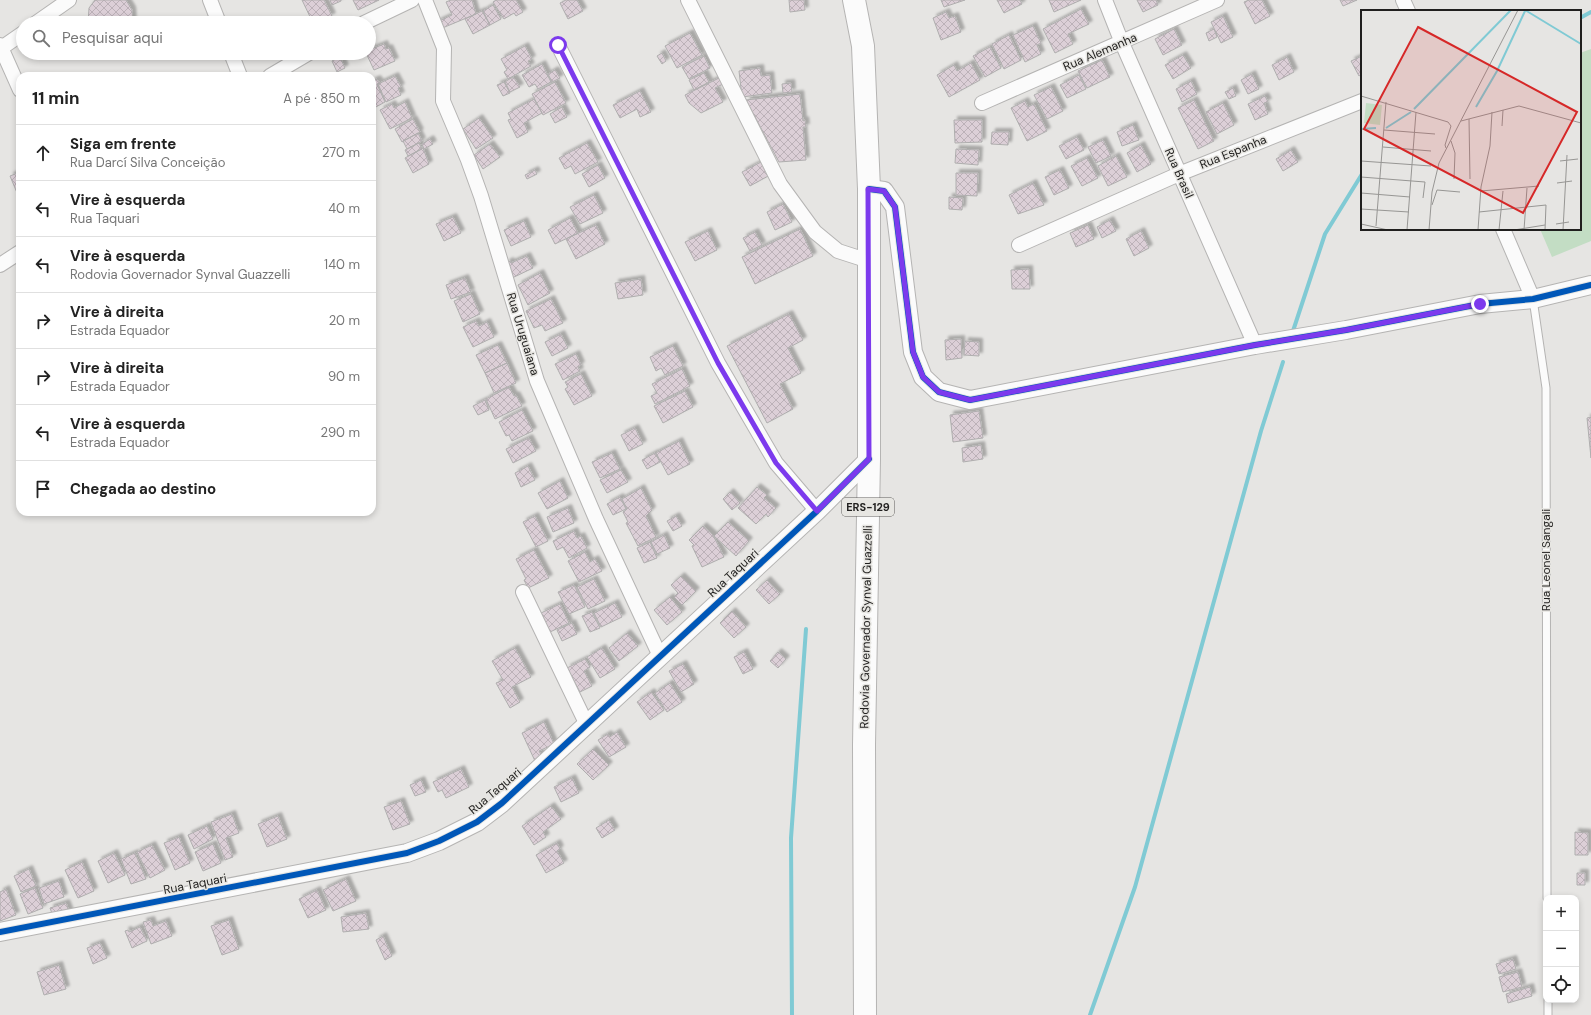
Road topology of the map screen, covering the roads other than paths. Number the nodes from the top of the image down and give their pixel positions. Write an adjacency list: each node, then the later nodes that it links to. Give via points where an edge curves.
1 (69, 0): 11 (street)
2 (210, 0): 12 (street)
3 (412, 0): 13 (street)
4 (425, 0): 38 (street, Rua Uruguaiana, via 444,48 443,101 481,196 537,381 596,519)
5 (688, 0): 30 (street, via 780,184 815,232 838,251)
6 (854, 0): 26 (main road, Rodovia Governador Synval Guazzelli / ERS-129, via 863,46)
7 (1105, 0): 15 (street, Rua Brasil)
8 (1217, 0): 15 (street, Rua Alemanha)
9 (1403, 0): 10 (street)
10 (1408, 10)
11 (46, 16)
12 (216, 16)
13 (376, 17)
14 (16, 37): 17 (street)
15 (1122, 43): 24 (street, Rua Alemanha); 25 (street, Rua Brasil)
16 (558, 45): 36 (street, via 718,363 776,463)
17 (0, 47): 22 (street)
18 (234, 60): 20 (street)
19 (297, 60): 21 (street)
20 (238, 72)
21 (277, 72)
22 (16, 81)
23 (1361, 101): 25 (street, Rua Espanha)
24 (982, 103)
25 (1179, 174): 28 (street, Rua Espanha); 34 (street, Rua Brasil)
26 (868, 189): 30 (main road, Rodovia Governador Synval Guazzelli / ERS-129); 34 (street, via 884,191 895,207 913,352 923,377 939,392 970,400)
27 (1503, 230): 33 (street, Rua Leonel Sangali)
28 (1019, 245)
29 (16, 255): 31 (street)
30 (869, 261): 35 (main road, Rodovia Governador Synval Guazzelli / ERS-129)
31 (0, 265)
32 (1591, 285): 33 (street)
33 (1533, 299): 34 (street, via 1480,304); 40 (lane, Rua Leonel Sangali, via 1546,388)
34 (1255, 345)
35 (869, 459): 36 (street, Rua Taquari); 43 (main road, Rodovia Governador Synval Guazzelli / ERS-129, via 864,745)
36 (817, 511): 38 (street, Rua Taquari)
37 (523, 592): 39 (street)
38 (660, 656): 39 (street, Rua Taquari)
39 (586, 723): 41 (street, Rua Taquari, via 502,803 477,822 407,854)
40 (1548, 895)
41 (0, 932)
42 (1548, 1003): 44 (lane)
43 (865, 1015)
44 (1548, 1015)

